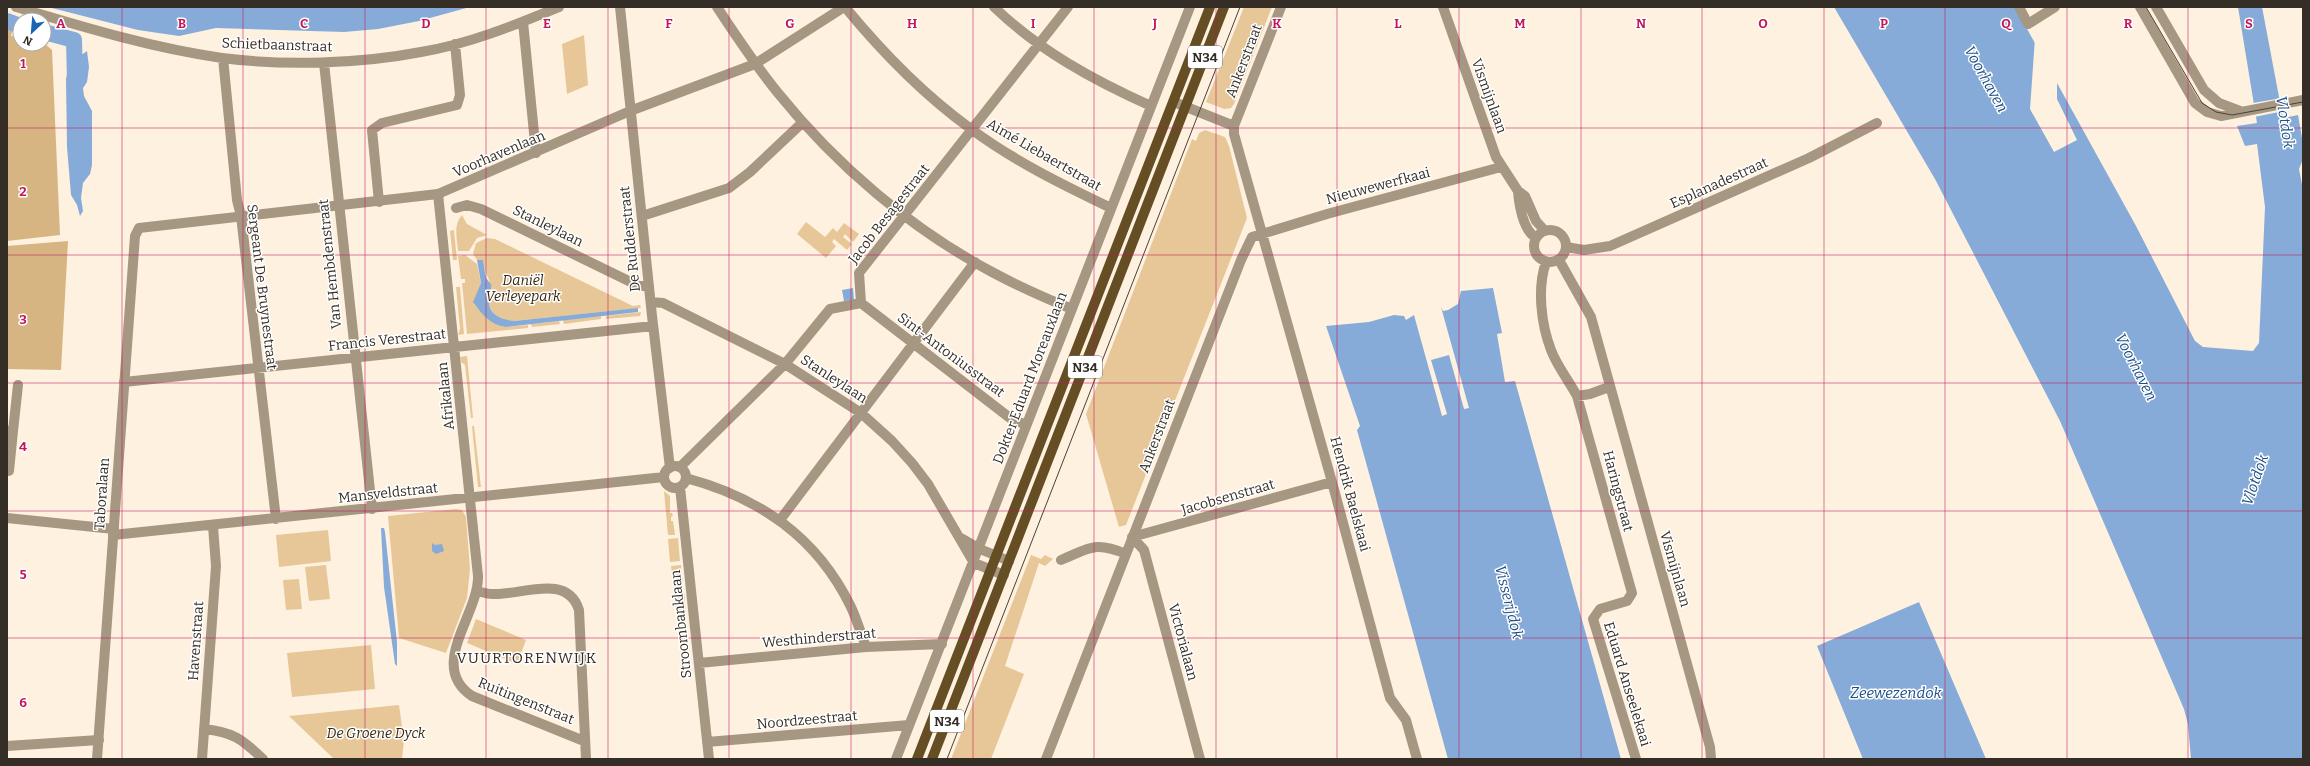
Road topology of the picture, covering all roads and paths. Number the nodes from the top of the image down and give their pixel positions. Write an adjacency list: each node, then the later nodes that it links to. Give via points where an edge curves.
1 (16, 7): 20 (street, Schietbaanstraat, via 154,44)
2 (559, 7): 17 (street, Schietbaanstraat)
3 (620, 7): 27 (street, De Rudderstraat)
4 (717, 7): 22 (street)
5 (844, 7): 22 (street, Voorhavenlaan); 32 (street, Aimé Liebaertstraat, via 912,79)
6 (994, 7): 19 (street)
7 (1068, 7): 19 (street, Jacob Besagestraat)
8 (1190, 7): 25 (street, Dokter Eduard Moreauxlaan)
9 (1210, 7): 24 (main road, N34)
10 (1224, 7): 26 (main road, N34)
11 (1281, 7): 31 (street, Ankerstraat)
12 (1442, 7): 34 (street, Vismijnlaan)
13 (2019, 7): 14 (street, via 2028,24)
14 (2055, 7)
15 (2140, 7): 28 (street, via 2195,103 2207,112 2221,116)
16 (2156, 7): 28 (street, via 2204,90 2219,103)
17 (523, 22): 18 (street, Schietbaanstraat); 33 (street)
18 (455, 44): 21 (street, Schietbaanstraat, via 421,52); 37 (street, via 460,95 457,105 382,123 372,130)
19 (1038, 45): 25 (street, via 1086,75); 32 (street, Jacob Besagestraat)
20 (223, 58): 21 (street, Schietbaanstraat); 42 (street, Sergeant De Bruynestraat, via 237,200)
21 (324, 63): 38 (street, Van Hembdenstraat)
22 (755, 64): 27 (street, Voorhavenlaan); 29 (street)
23 (2303, 100): 28 (street)
24 (1174, 102): 26 (street); 86 (main road, N34)
25 (1151, 106): 40 (street, Dokter Eduard Moreauxlaan)
26 (1186, 107): 31 (street); 88 (main road, N34)
27 (630, 111): 33 (street, Voorhavenlaan); 43 (street, De Rudderstraat)
28 (2240, 111)
29 (803, 122): 41 (street, via 848,167); 43 (street, via 739,182 729,188)
30 (1877, 123): 48 (street, Esplanadestraat, via 1810,158 1610,246 1584,250)
31 (1234, 126): 46 (street, via 1234,134)
32 (972, 130): 40 (street, Aimé Liebaertstraat, via 1048,177); 41 (street, Jacob Besagestraat)
33 (536, 153): 36 (street, Voorhavenlaan)
34 (1501, 167): 35 (street, Vismijnlaan); 46 (street, Nieuwewerfkaai)
35 (1518, 190): 44 (street, Vismijnlaan, via 1525,196 1536,221); 47 (street, via 1518,205 1527,227)
36 (438, 194): 37 (street, Voorhavenlaan); 58 (street, Afrikalaan)
37 (379, 202): 38 (street, Voorhavenlaan)
38 (338, 206): 42 (street, Voorhavenlaan); 59 (street, Van Hembdenstraat)
39 (456, 208): 52 (street, Stanleylaan, via 467,205 481,209 639,286)
40 (1111, 208): 55 (street, Dokter Eduard Moreauxlaan)
41 (905, 215): 50 (street); 54 (street, Jacob Besagestraat, via 859,273)
42 (241, 216): 45 (street, Voorhavenlaan, via 144,227); 61 (street, Sergeant De Bruynestraat)
43 (642, 216): 52 (street, De Rudderstraat)
44 (1545, 231): 47 (street); 48 (street, via 1553,230 1560,233 1565,239)
45 (136, 232): 62 (street, Taboralaan)
46 (1262, 233): 73 (street, Hendrik Baelskaai); 83 (street, Ankerstraat, via 1252,237 1241,260)
47 (1536, 238): 51 (street, via 1534,250 1540,259)
48 (1566, 247): 49 (street)
49 (1559, 260): 51 (street); 64 (street, Vismijnlaan, via 1591,317)
50 (975, 262): 55 (street, via 1013,283); 57 (street)
51 (1546, 262): 65 (street, via 1542,281 1546,336 1552,352)
52 (649, 285): 53 (street, De Rudderstraat)
53 (651, 302): 56 (street, De Rudderstraat); 60 (street, Stanleylaan, via 663,303)
54 (861, 303): 57 (street, Sint-Antoniusstraat); 60 (street, via 830,309)
55 (1072, 309): 67 (street, Dokter Eduard Moreauxlaan)
56 (653, 326): 58 (street, Francis Verestraat); 69 (street, De Rudderstraat)
57 (913, 344): 66 (street); 67 (street, Sint-Antoniusstraat, via 1010,418)
58 (455, 347): 59 (street, Francis Verestraat); 75 (street, Afrikalaan)
59 (355, 358): 61 (street, Francis Verestraat); 76 (street, Van Hembdenstraat)
60 (785, 364): 66 (street, Stanleylaan); 69 (street)
61 (258, 368): 62 (street, Francis Verestraat); 78 (street, Sergeant De Bruynestraat)
62 (124, 382): 81 (street, Taboralaan)
63 (18, 386): 68 (street)
64 (1610, 387): 65 (street); 115 (street, Vismijnlaan, via 1710,746)
65 (1577, 396): 93 (street, Haringstraat)
66 (861, 413): 79 (street); 82 (street, Stanleylaan, via 912,463 928,484)
67 (1026, 425): 84 (street, Dokter Eduard Moreauxlaan)
68 (10, 431): 70 (street)
69 (675, 467): 71 (street); 72 (street, via 683,470)
70 (9, 471)
71 (664, 477): 74 (street, via 671,487); 75 (street, Mansveldstraat)
72 (686, 478): 74 (street); 79 (street, via 715,485)
73 (1332, 482): 83 (street, Jacobsenstraat); 113 (street, Hendrik Baelskaai, via 1390,698 1406,720)
74 (680, 487): 96 (street, Stroombanklaan)
75 (471, 498): 76 (street, Mansveldstraat); 92 (street, Ruitingenstraat)
76 (372, 509): 78 (street, Mansveldstraat)
77 (7, 518): 81 (street, Mansveldstraat)
78 (276, 519): 80 (street, Mansveldstraat)
79 (780, 520): 95 (street, via 805,541 833,576 851,608)
80 (213, 526): 81 (street, Mansveldstraat); 98 (street, Havenstraat, via 216,566)
81 (114, 532): 99 (street, Taboralaan)
82 (958, 535): 84 (street, Stanleylaan); 89 (street, Stanleylaan)
83 (1132, 537): 85 (street, Ankerstraat); 112 (street, Victorialaan, via 1144,550)
84 (980, 549): 86 (street, Stanleylaan); 89 (street, Dokter Eduard Moreauxlaan)
85 (1126, 554): 87 (street, via 1096,546); 111 (street, Ankerstraat)
86 (997, 556): 88 (street, Stanleylaan); 90 (main road, N34)
87 (1061, 560)
88 (1009, 561): 91 (main road, N34)
89 (974, 563): 90 (street); 94 (street, Dokter Eduard Moreauxlaan)
90 (991, 570): 91 (street); 109 (main road, N34)
91 (1004, 575): 110 (main road, N34)
92 (477, 591): 100 (street, Ruitingenstraat, via 452,665 458,683 472,696); 100 (street, via 492,594 553,588 567,592 573,597 579,610)
93 (1632, 593): 114 (street, Eduard Anseelekaai, via 1627,601 1600,609 1593,620)
94 (942, 644): 95 (street, Westhinderstraat); 97 (street, Dokter Eduard Moreauxlaan)
95 (866, 647): 96 (street, Westhinderstraat)
96 (699, 663): 101 (street, Stroombanklaan)
97 (909, 725): 101 (street, Noordzeestraat); 108 (street, Dokter Eduard Moreauxlaan)
98 (204, 729): 104 (street, Havenstraat); 105 (street, via 231,733 241,738)
99 (99, 740): 102 (street); 103 (street, Taboralaan)
100 (584, 740): 106 (street)
101 (707, 742): 107 (street, Stroombanklaan)
102 (7, 746)
103 (97, 759)
104 (202, 759)
105 (263, 759)
106 (586, 759)
107 (709, 759)
108 (896, 759)
109 (917, 759)
110 (932, 759)
111 (1046, 759)
112 (1200, 759)
113 (1417, 759)
114 (1636, 759)
115 (1711, 759)

